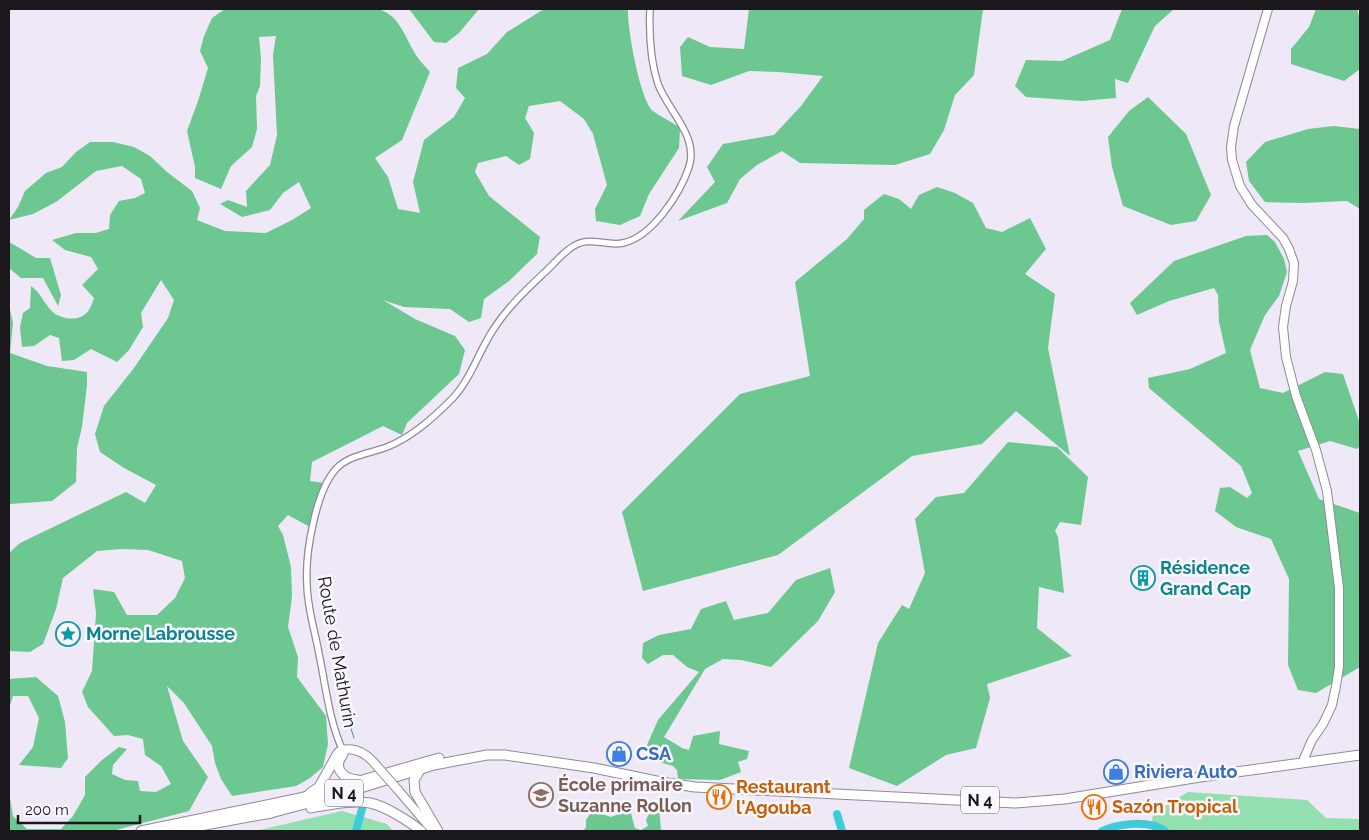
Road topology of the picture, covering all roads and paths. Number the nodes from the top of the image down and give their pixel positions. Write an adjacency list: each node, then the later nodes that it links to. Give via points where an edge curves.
1 (650, 9): 3 (street, Route de Mathurin, via 649,35 657,81 685,131 691,152 688,170 667,207 654,225 638,238 621,244 583,242 568,250 504,313 471,374 453,398 402,441 344,462 331,474 326,486 312,527 306,585 332,722)
2 (1268, 9): 5 (main road, via 1234,126 1232,160 1240,186 1252,205 1290,248 1294,264 1286,306 1285,350 1296,396 1325,484 1340,588 1339,667 1332,705)
3 (346, 750): 7 (highway, via 339,759 342,773 346,778); 9 (highway, via 338,753 316,790); 11 (main road, bridge, via 368,756)
4 (1360, 755): 5 (highway, N 4)
5 (1302, 763): 8 (highway, N 4)
6 (421, 770): 8 (highway, N 4, via 461,759 506,755 695,788 996,803 1061,801 1065,809 1067,801 1078,797); 10 (highway, N 4); 11 (highway, via 414,780 414,787)
7 (361, 780): 8 (highway, N 4, via 434,759 516,751 713,788 1020,801); 9 (highway, N 4)
8 (1119, 790)
9 (275, 804): 12 (highway, N 4)
10 (267, 814): 11 (highway, via 364,802 413,825); 13 (highway, N 4)
11 (430, 827)
12 (141, 831)
13 (173, 831)

